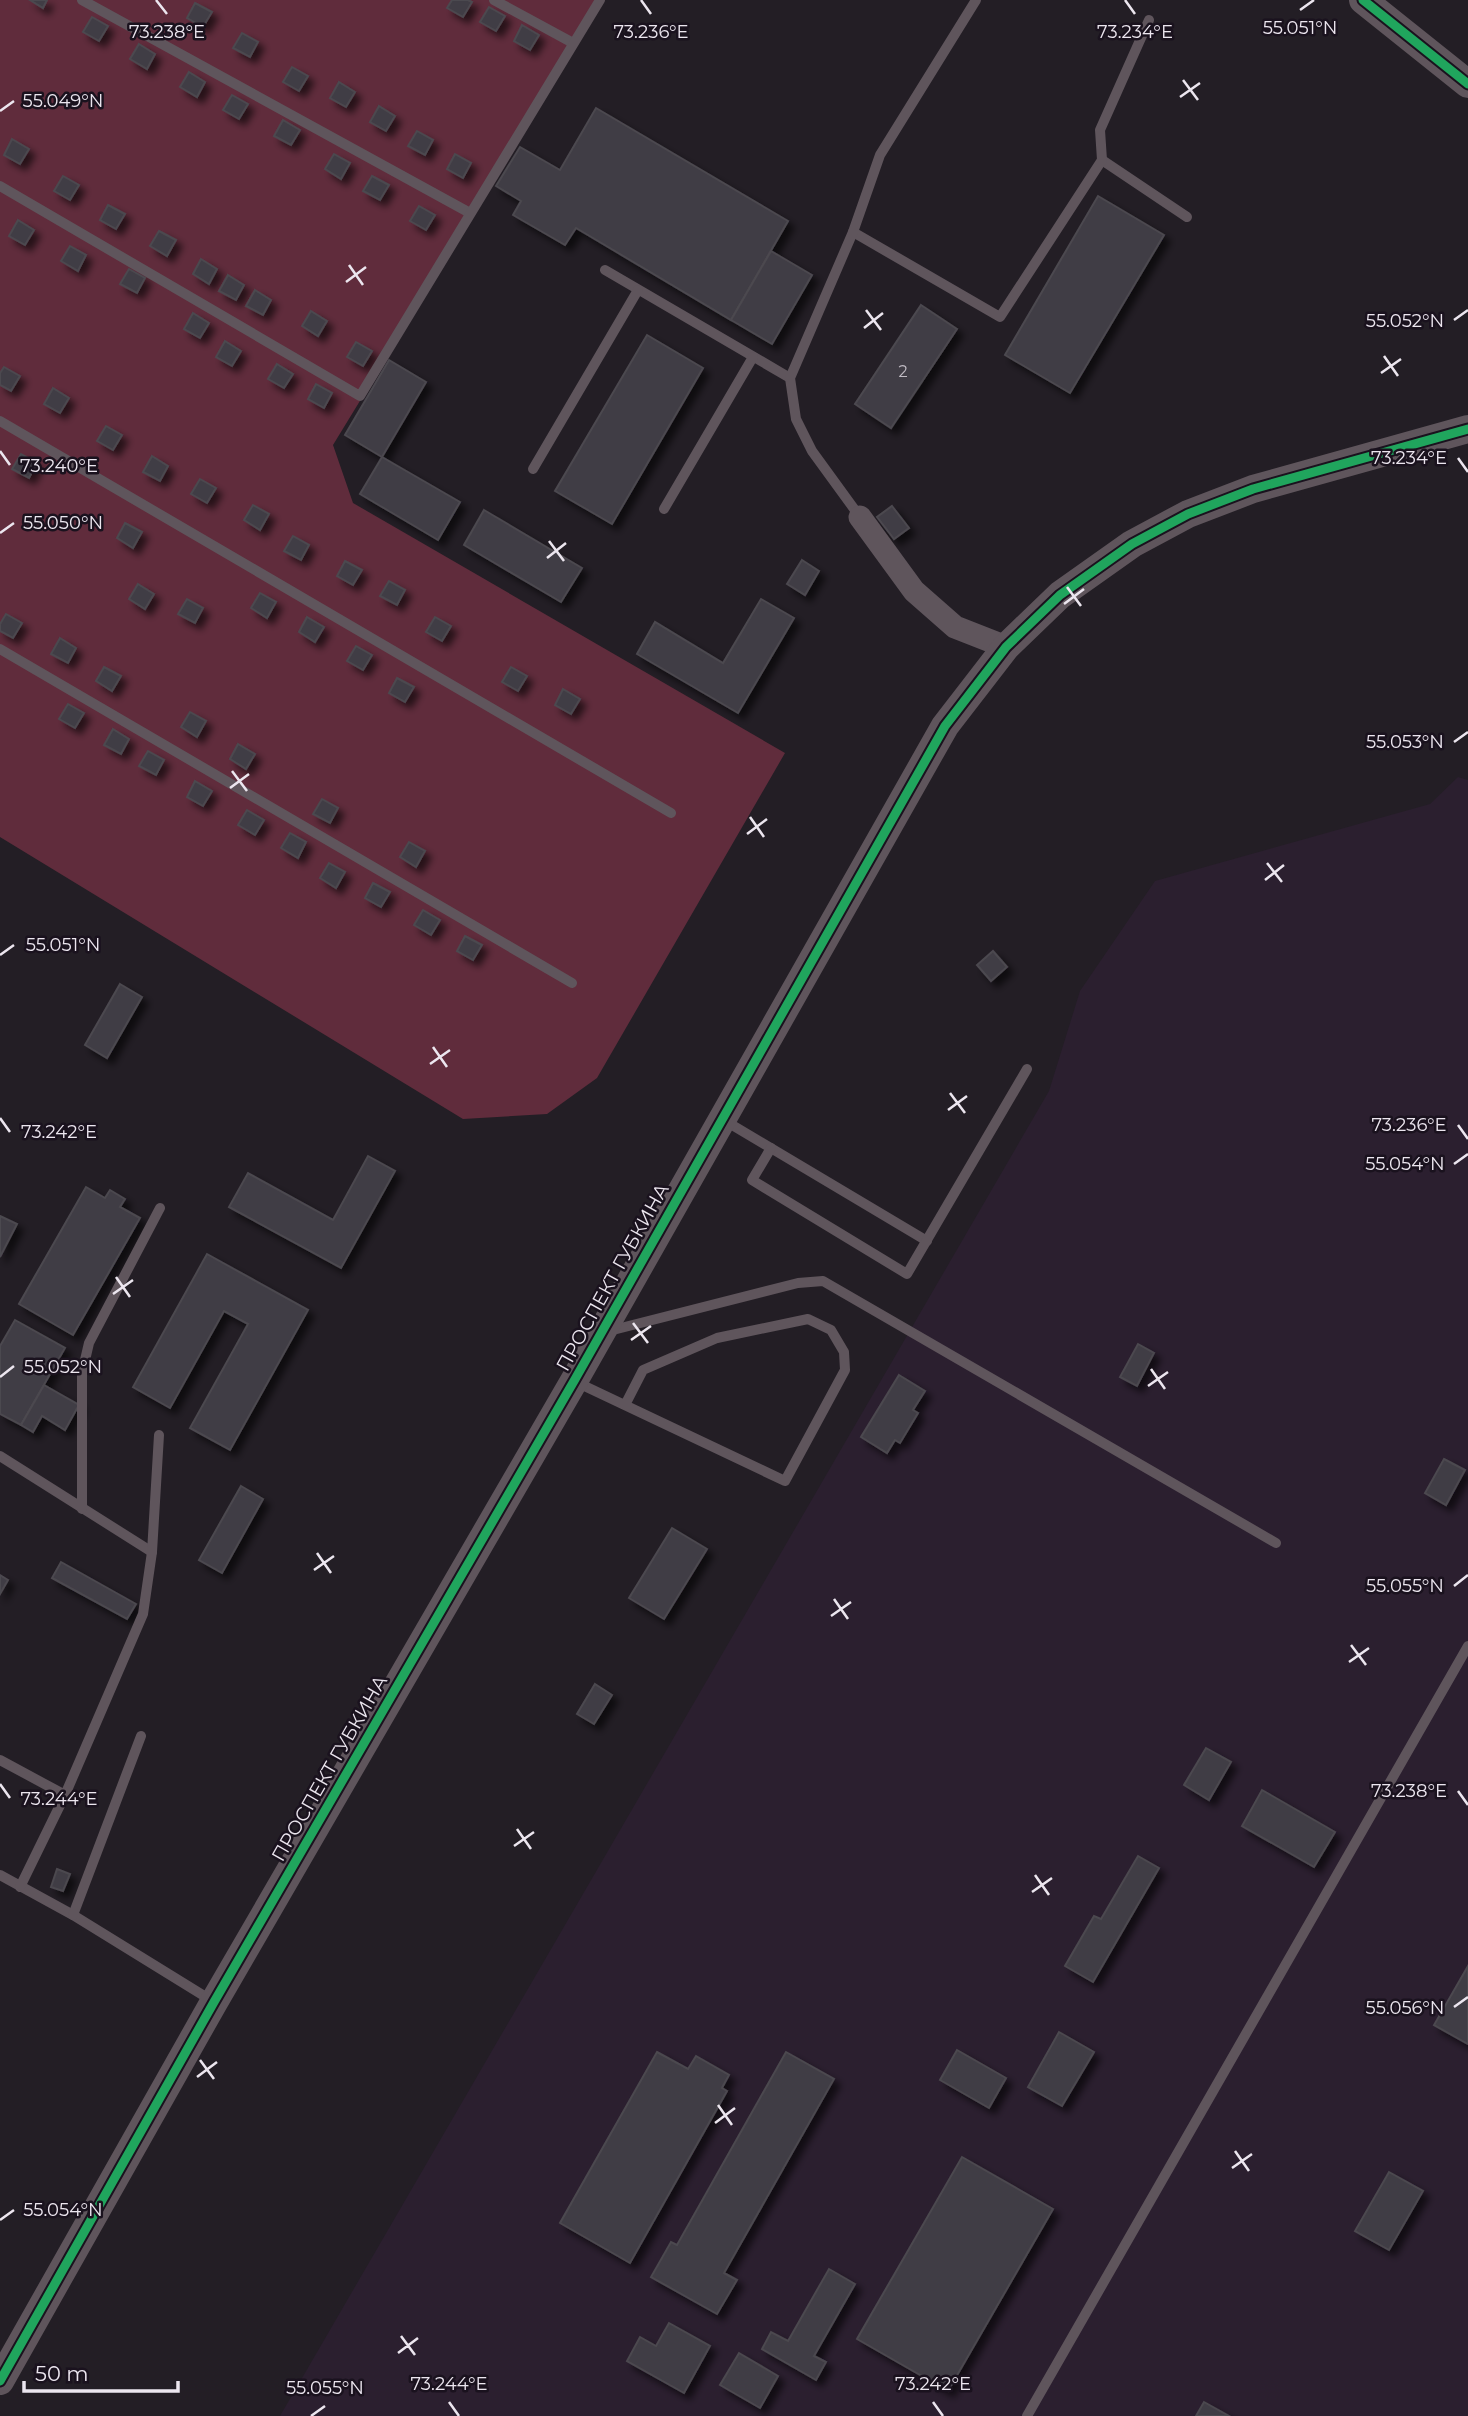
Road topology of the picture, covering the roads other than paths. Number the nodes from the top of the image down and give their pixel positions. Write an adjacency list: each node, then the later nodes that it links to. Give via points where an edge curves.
1 (82, 0): 11 (lane)
2 (494, 0): 7 (lane)
3 (600, 0): 7 (lane)
4 (976, 0): 13 (lane, via 880,155)
5 (1363, 0): 8 (street)
6 (1149, 20): 9 (lane, via 1100,130)
7 (573, 43): 11 (lane)
8 (1468, 84)
9 (1102, 160): 12 (lane); 13 (lane, via 1000,317)
10 (0, 187): 11 (lane, via 360,396)
11 (470, 213)
12 (1188, 218)
13 (853, 232): 17 (lane)
14 (605, 270): 15 (lane)
15 (638, 290): 16 (lane); 20 (lane)
16 (753, 357): 17 (lane); 21 (lane)
17 (790, 379): 22 (lane, via 796,418 812,451)
18 (0, 421): 25 (lane)
19 (1468, 429): 23 (street, ПРОСПЕКТ ГУБКИНА, via 1252,489 1188,514 1132,544 1060,595)
20 (533, 469)
21 (664, 509)
22 (860, 517): 23 (street, via 915,591 955,626)
23 (1006, 648): 28 (street, ПРОСПЕКТ ГУБКИНА, via 945,726)
24 (0, 649): 26 (lane)
25 (671, 813)
26 (572, 983)
27 (1027, 1069): 31 (lane)
28 (722, 1119): 29 (lane); 32 (street, ПРОСПЕКТ ГУБКИНА)
29 (771, 1148): 31 (lane); 31 (lane, via 752,1180 907,1274)
30 (160, 1208): 37 (lane, via 84,1360)
31 (927, 1241)
32 (599, 1333): 33 (street, ПРОСПЕКТ ГУБКИНА); 38 (lane, via 823,1280)
33 (574, 1381): 34 (lane); 47 (street, ПРОСПЕКТ ГУБКИНА)
34 (625, 1405): 34 (lane, via 785,1481 845,1370 844,1352 831,1330 808,1319 716,1338 643,1370)
35 (159, 1434): 39 (lane)
36 (0, 1456): 37 (lane)
37 (82, 1509): 39 (lane)
38 (1276, 1542)
39 (152, 1552): 43 (lane, via 143,1614)
40 (1468, 1646): 49 (lane)
41 (141, 1736): 46 (lane)
42 (0, 1760): 43 (lane)
43 (65, 1795): 45 (lane)
44 (0, 1875): 45 (lane)
45 (20, 1887): 46 (lane)
46 (73, 1914): 47 (lane)
47 (214, 2002): 48 (street, ПРОСПЕКТ ГУБКИНА)
48 (0, 2381)
49 (1027, 2416)

